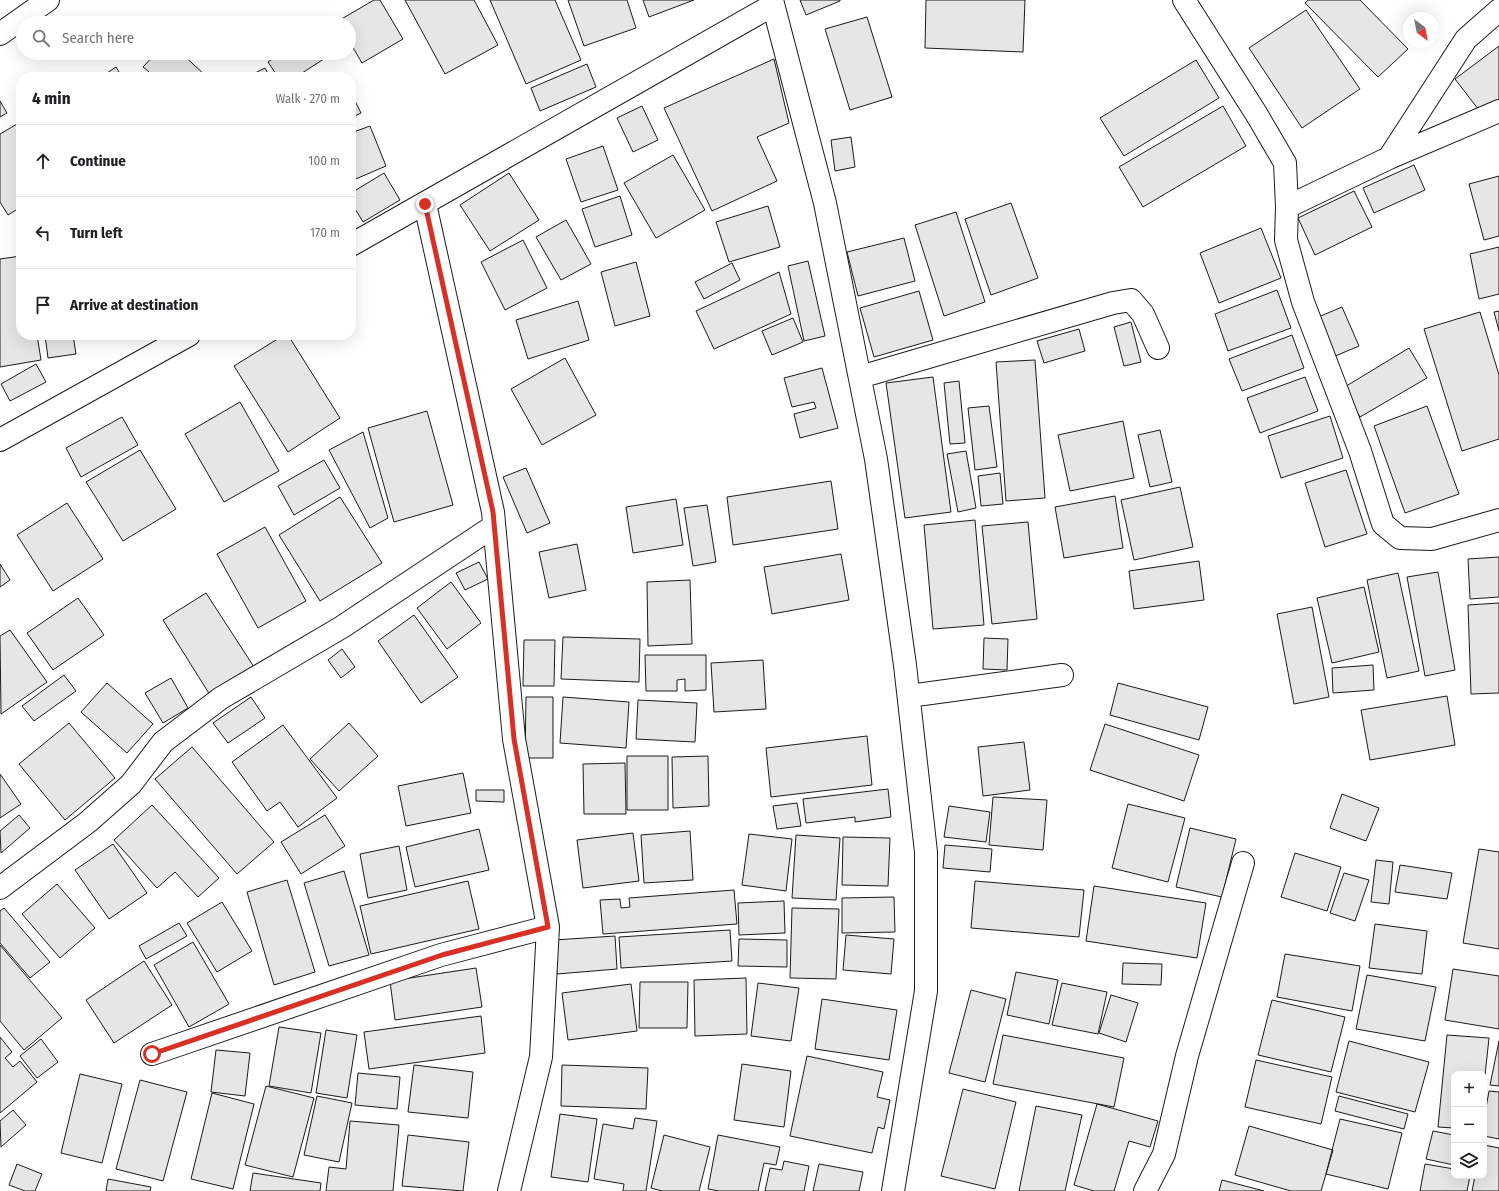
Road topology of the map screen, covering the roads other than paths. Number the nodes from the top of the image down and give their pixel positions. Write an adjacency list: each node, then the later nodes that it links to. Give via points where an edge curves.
1 (48, 0): 5 (street)
2 (1184, 0): 11 (street, via 1285,163)
3 (772, 3): 10 (street); 15 (street, via 825,203)
4 (1499, 10): 9 (street, via 1466,39)
5 (25, 16)
6 (16, 23): 7 (street)
7 (0, 34)
8 (1499, 111): 9 (street)
9 (1389, 158): 11 (street)
10 (425, 204): 12 (street); 18 (street)
11 (1287, 207): 17 (street, via 1286,240 1303,302 1360,451 1383,524 1400,538 1432,539)
12 (356, 242)
13 (180, 340): 16 (street)
14 (1158, 348): 15 (street, via 1143,314 1131,300 1113,303)
15 (860, 377): 20 (street, via 876,459)
16 (0, 440)
17 (1499, 520)
18 (494, 526): 22 (street, via 342,627 221,698 163,742 131,784 88,822); 23 (street, via 514,739)
19 (1062, 675): 20 (street)
20 (909, 696): 26 (street, via 926,852 926,991)
21 (1243, 863): 27 (street, via 1187,1056 1164,1154)
22 (0, 888)
23 (548, 927): 24 (street, via 442,955); 25 (street, via 541,1057)
24 (152, 1054)
25 (509, 1191)
26 (893, 1191)
27 (1146, 1191)

